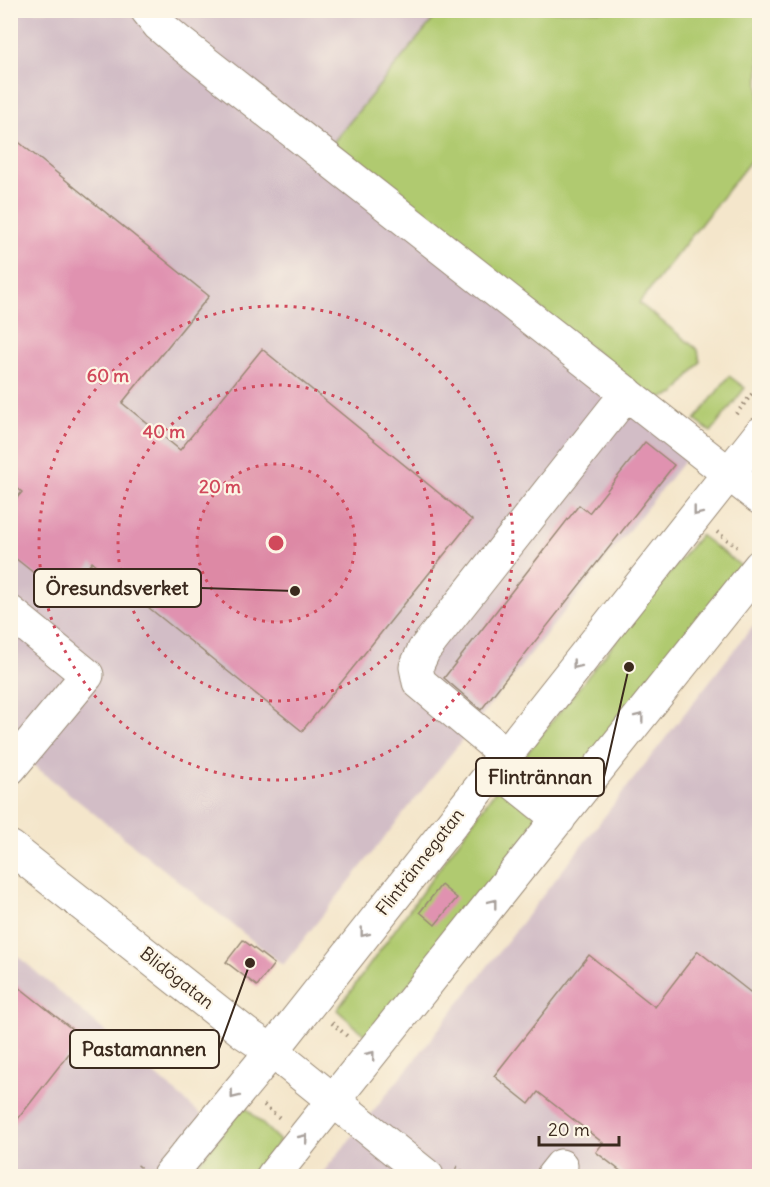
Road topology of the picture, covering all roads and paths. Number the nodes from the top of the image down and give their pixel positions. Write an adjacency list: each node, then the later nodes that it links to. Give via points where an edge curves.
1 (147, 10): 2 (street, via 178,42)
2 (627, 393): 6 (street); 10 (street, via 424,650 416,667 419,682)
3 (749, 398): 4 (path)
4 (754, 402)
5 (759, 434): 6 (street, Flintrännegatan)
6 (728, 473): 7 (street); 10 (street, Flintrännegatan, one-way to 10)
7 (759, 498)
8 (759, 566): 12 (street, one-way to 8)
9 (10, 612): 11 (street, via 87,675)
10 (500, 761): 12 (street); 14 (street, Flintrännegatan, one-way to 14)
11 (10, 768)
12 (559, 819): 16 (street, one-way to 12)
13 (10, 847): 15 (street, Blidögatan)
14 (308, 1004): 15 (street, Flintrännegatan); 16 (path)
15 (272, 1051): 17 (street, Blidögatan); 18 (street, Flintrännegatan, one-way to 18)
16 (371, 1055): 17 (street, one-way to 16)
17 (334, 1101): 19 (street, one-way to 17); 20 (street, Blidögatan)
18 (169, 1176)
19 (273, 1176)
20 (427, 1176)

